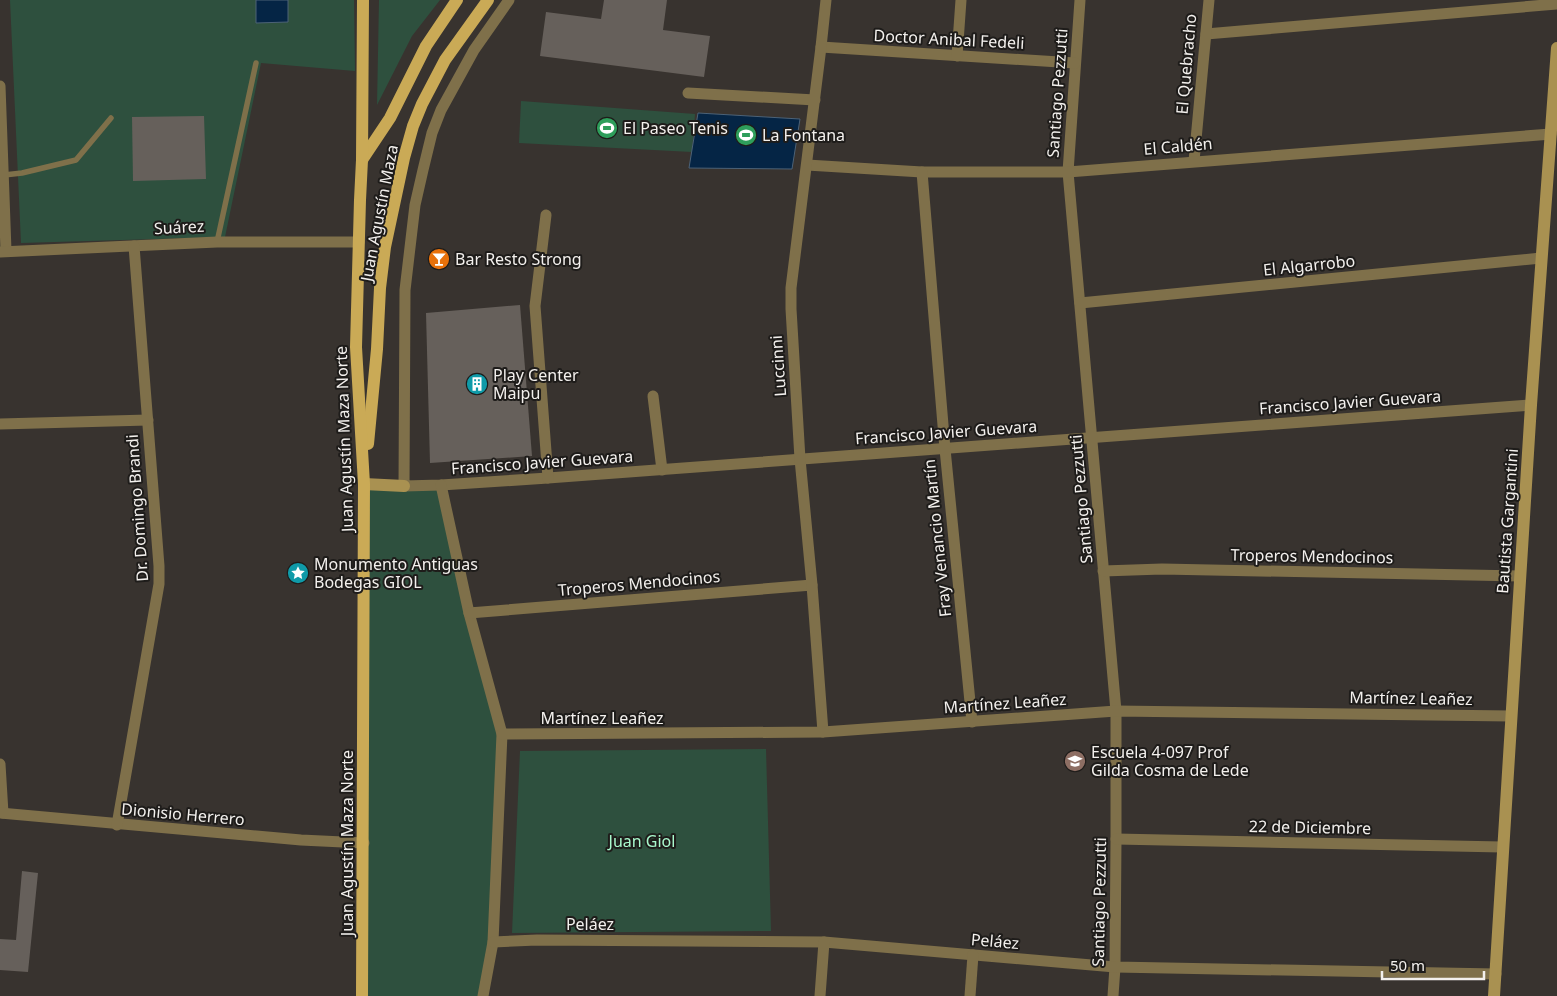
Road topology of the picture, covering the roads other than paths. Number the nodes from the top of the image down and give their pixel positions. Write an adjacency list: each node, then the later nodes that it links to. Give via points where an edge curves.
1 (363, 0): 21 (main road, Juan Agustín Maza Norte)
2 (457, 0): 21 (main road, Juan Agustín Maza, via 426,46 390,118)
3 (488, 0): 43 (main road, Juan Agustín Maza, via 445,60 416,118 404,158 380,288)
4 (509, 0): 45 (street, via 474,50 441,110 432,132 415,205 406,290)
5 (826, 0): 11 (street, Luccinni)
6 (961, 0): 13 (street)
7 (1080, 0): 15 (street, Santiago Pezzutti)
8 (1209, 0): 10 (street, El Quebracho)
9 (1557, 4): 10 (street)
10 (1206, 34): 22 (street, El Quebracho)
11 (822, 47): 13 (street, Doctor Anibal Fedeli); 18 (street, Luccinni)
12 (1557, 48): 20 (street, Bautista Gargantini)
13 (957, 56): 15 (street, Doctor Anibal Fedeli)
14 (256, 63): 28 (lane)
15 (1075, 63): 25 (street, Santiago Pezzutti)
16 (0, 86): 26 (street)
17 (688, 93): 18 (street)
18 (815, 100): 23 (street, Luccinni)
19 (111, 118): 26 (lane, via 76,160)
20 (1551, 134): 22 (street, El Caldén); 32 (street, Bautista Gargantini)
21 (362, 160): 29 (main road, Juan Agustín Maza Norte)
22 (1194, 161): 25 (street, El Caldén)
23 (807, 165): 24 (street, El Caldén); 40 (street, Luccinni, via 791,309)
24 (922, 172): 25 (street, El Caldén); 39 (street, Fray Venancio Martín)
25 (1068, 172): 33 (street, Santiago Pezzutti)
26 (2, 175): 31 (street)
27 (546, 215): 42 (street, via 535,306)
28 (216, 242): 29 (street, Suárez); 30 (street, Suárez)
29 (359, 242): 43 (main road, Juan Agustín Maza Norte, via 356,347)
30 (134, 246): 31 (street, Suárez); 36 (street, Dr. Domingo Brandi)
31 (3, 252)
32 (1542, 258): 33 (street, El Algarrobo); 35 (street, Bautista Gargantini)
33 (1080, 304): 38 (street, Santiago Pezzutti)
34 (654, 396): 41 (street)
35 (1531, 405): 38 (street, Francisco Javier Guevara); 47 (street, Bautista Gargantini)
36 (148, 420): 37 (street); 57 (street, Dr. Domingo Brandi, via 159,584)
37 (0, 424)
38 (1092, 437): 39 (street, Francisco Javier Guevara); 46 (street, Santiago Pezzutti)
39 (945, 449): 40 (street, Francisco Javier Guevara); 52 (street, Fray Venancio Martín)
40 (800, 459): 41 (street, Francisco Javier Guevara); 48 (street, Luccinni)
41 (662, 470): 42 (street, Francisco Javier Guevara)
42 (548, 478): 44 (street, Francisco Javier Guevara)
43 (364, 484): 45 (street, Francisco Javier Guevara); 59 (main road, Juan Agustín Maza Norte)
44 (441, 485): 45 (street, Francisco Javier Guevara); 49 (street)
45 (404, 486)
46 (1103, 571): 47 (street, Troperos Mendocinos, via 1162,569); 50 (street, Santiago Pezzutti)
47 (1520, 576): 51 (street, Bautista Gargantini)
48 (812, 585): 49 (street, Troperos Mendocinos); 53 (street, Luccinni)
49 (469, 613): 54 (street)
50 (1116, 710): 51 (street, Martínez Leañez); 52 (street, Martínez Leañez); 58 (street, Santiago Pezzutti)
51 (1511, 716): 60 (street, Bautista Gargantini)
52 (972, 722): 53 (street, Martínez Leañez)
53 (823, 732): 54 (street, Martínez Leañez)
54 (502, 734): 61 (street)
55 (0, 764): 56 (street)
56 (1, 813): 57 (street, Dionisio Herrero)
57 (117, 825): 59 (street, Dionisio Herrero)
58 (1116, 839): 60 (street, 22 de Diciembre); 64 (street, Santiago Pezzutti)
59 (364, 843): 66 (main road, Juan Agustín Maza Norte)
60 (1502, 847): 65 (street, Bautista Gargantini)
61 (493, 942): 62 (street, Peláez); 67 (street)
62 (824, 942): 63 (street, Peláez); 68 (street)
63 (973, 955): 64 (street, Peláez); 69 (street)
64 (1115, 967): 65 (street, Peláez); 70 (street, Santiago Pezzutti)
65 (1496, 974): 71 (street, Bautista Gargantini)
66 (362, 996)
67 (483, 996)
68 (820, 996)
69 (970, 996)
70 (1113, 996)
71 (1494, 996)

